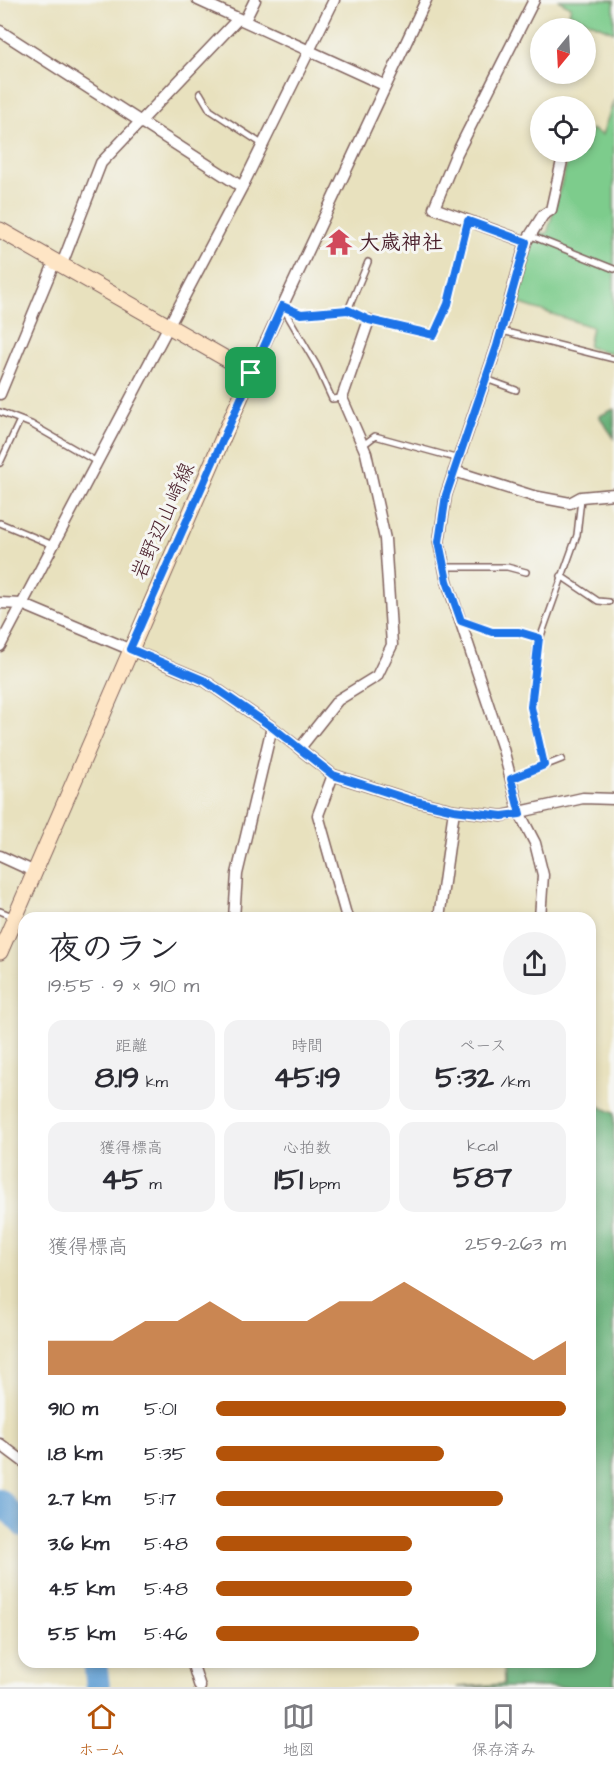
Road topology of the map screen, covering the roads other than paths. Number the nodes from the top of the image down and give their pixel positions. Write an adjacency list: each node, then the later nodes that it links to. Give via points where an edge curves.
1 (198, 0): 6 (street)
2 (255, 0): 6 (street)
3 (334, 0): 8 (street)
4 (426, 0): 9 (street)
5 (534, 0): 15 (street, via 455,157 434,208)
6 (241, 20): 8 (street); 11 (street)
7 (0, 31): 11 (street)
8 (308, 49): 9 (street); 12 (street)
9 (384, 85): 21 (street)
10 (200, 93): 12 (lane, via 210,110)
11 (139, 122): 14 (street); 18 (street, via 101,163)
12 (262, 144): 14 (street)
13 (562, 162): 17 (street, via 551,210 543,215)
14 (242, 187): 24 (street)
15 (468, 221): 17 (street); 23 (lane, via 448,304 434,335)
16 (0, 230): 18 (main road)
17 (528, 238): 20 (lane); 25 (street)
18 (59, 262): 24 (main road); 30 (street)
19 (368, 262): 22 (lane)
20 (614, 269)
21 (282, 306): 22 (lane, via 301,314); 27 (street); 31 (lane, via 332,399)
22 (348, 310): 23 (lane)
23 (369, 320): 31 (street)
24 (170, 325): 27 (main road); 36 (street)
25 (502, 331): 26 (lane); 28 (street)
26 (614, 359)
27 (251, 373): 52 (main road, 岩野辺山崎線)
28 (486, 379): 29 (lane); 35 (street)
29 (516, 390)
30 (0, 394)
31 (342, 398): 34 (street)
32 (0, 412): 33 (lane)
33 (20, 420): 36 (lane); 37 (lane)
34 (362, 446): 35 (lane, via 375,436); 54 (street, via 385,539 392,645 377,676 338,699)
35 (459, 459): 38 (street)
36 (97, 462): 42 (street)
37 (0, 463)
38 (454, 471): 40 (street, via 533,496 570,503); 43 (street, via 439,542)
39 (614, 494): 40 (street)
40 (581, 497): 45 (lane, via 577,535)
41 (0, 523): 42 (lane)
42 (53, 545): 48 (street)
43 (444, 567): 44 (lane, via 507,567); 49 (street)
44 (526, 572)
45 (561, 576): 46 (lane, via 598,601); 50 (lane)
46 (609, 602)
47 (0, 603): 48 (street)
48 (22, 604): 51 (street); 52 (street)
49 (461, 621): 50 (lane, via 492,632 519,632); 58 (street)
50 (539, 638): 56 (lane, via 531,707)
51 (0, 646)
52 (130, 649): 53 (street, via 205,681); 63 (main road, 岩野辺山崎線)
53 (272, 727): 54 (street); 65 (street, via 237,874)
54 (300, 748): 57 (street)
55 (562, 759): 56 (lane)
56 (544, 765): 58 (lane)
57 (333, 775): 60 (street); 66 (street, via 318,815)
58 (511, 779): 61 (street)
59 (614, 799): 61 (street, via 583,798)
60 (454, 810): 61 (street, via 502,816); 67 (street)
61 (520, 814): 68 (street, via 535,843 543,875)
62 (0, 856): 63 (street)
63 (34, 872): 69 (main road, 岩野辺山崎線)
64 (0, 911): 69 (lane)
65 (234, 912)
66 (345, 912)
67 (440, 912)
68 (540, 912)
69 (15, 917): 70 (main road, 岩野辺山崎線)
70 (0, 952)
71 (0, 1444): 72 (street)
72 (18, 1458)
73 (194, 1668): 74 (street)
74 (200, 1687)

